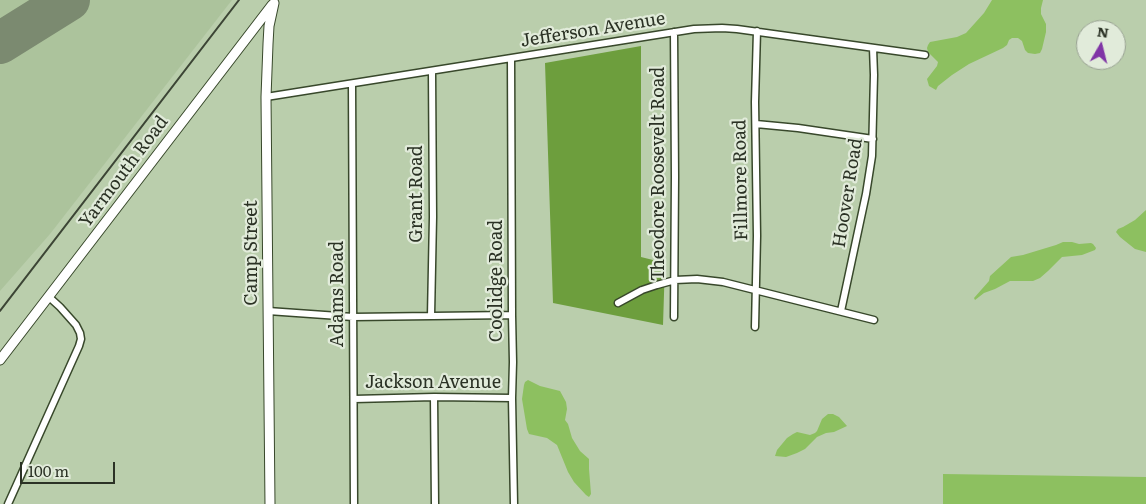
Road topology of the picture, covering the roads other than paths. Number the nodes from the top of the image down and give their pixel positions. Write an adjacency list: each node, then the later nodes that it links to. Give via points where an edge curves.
1 (275, 1): 2 (main road, Yarmouth Road); 5 (main road, Camp Street)
2 (252, 32): 5 (main road); 16 (main road, Yarmouth Road)
3 (674, 32): 4 (street, Jefferson Avenue, via 694,28); 8 (street, Jefferson Avenue); 14 (street, Theodore Roosevelt Road)
4 (757, 32): 6 (street, Jefferson Avenue); 12 (street, Fillmore Road)
5 (268, 44): 11 (main road, Camp Street)
6 (873, 48): 7 (street, Jefferson Avenue); 13 (street, Hoover Road)
7 (925, 56)
8 (512, 58): 9 (street, Jefferson Avenue); 21 (street, Coolidge Road)
9 (432, 72): 10 (street, Jefferson Avenue); 20 (street, Grant Road)
10 (352, 84): 11 (street, Jefferson Avenue); 22 (street, Adams Road)
11 (266, 97): 18 (main road, Camp Street)
12 (756, 124): 13 (street); 15 (street, Fillmore Road)
13 (873, 139): 19 (street, Hoover Road, via 870,173)
14 (676, 280): 15 (street, via 715,281); 17 (street, via 642,290); 23 (street, Theodore Roosevelt Road)
15 (755, 290): 19 (street); 25 (street, Fillmore Road)
16 (49, 296): 26 (main road, Yarmouth Road); 30 (street, via 76,325 80,346)
17 (618, 303)
18 (268, 311): 22 (street); 31 (main road, Camp Street)
19 (841, 311): 24 (street)
20 (431, 316): 21 (street); 22 (street)
21 (512, 316): 28 (street, Coolidge Road)
22 (353, 317): 29 (street, Adams Road)
23 (674, 317)
24 (874, 320)
25 (755, 327)
26 (0, 360)
27 (434, 397): 28 (street, Jackson Avenue); 29 (street, Jackson Avenue); 33 (street)
28 (512, 398): 34 (street, Coolidge Road)
29 (354, 399): 32 (street, Adams Road)
30 (8, 504)
31 (270, 504)
32 (354, 504)
33 (435, 504)
34 (514, 504)

